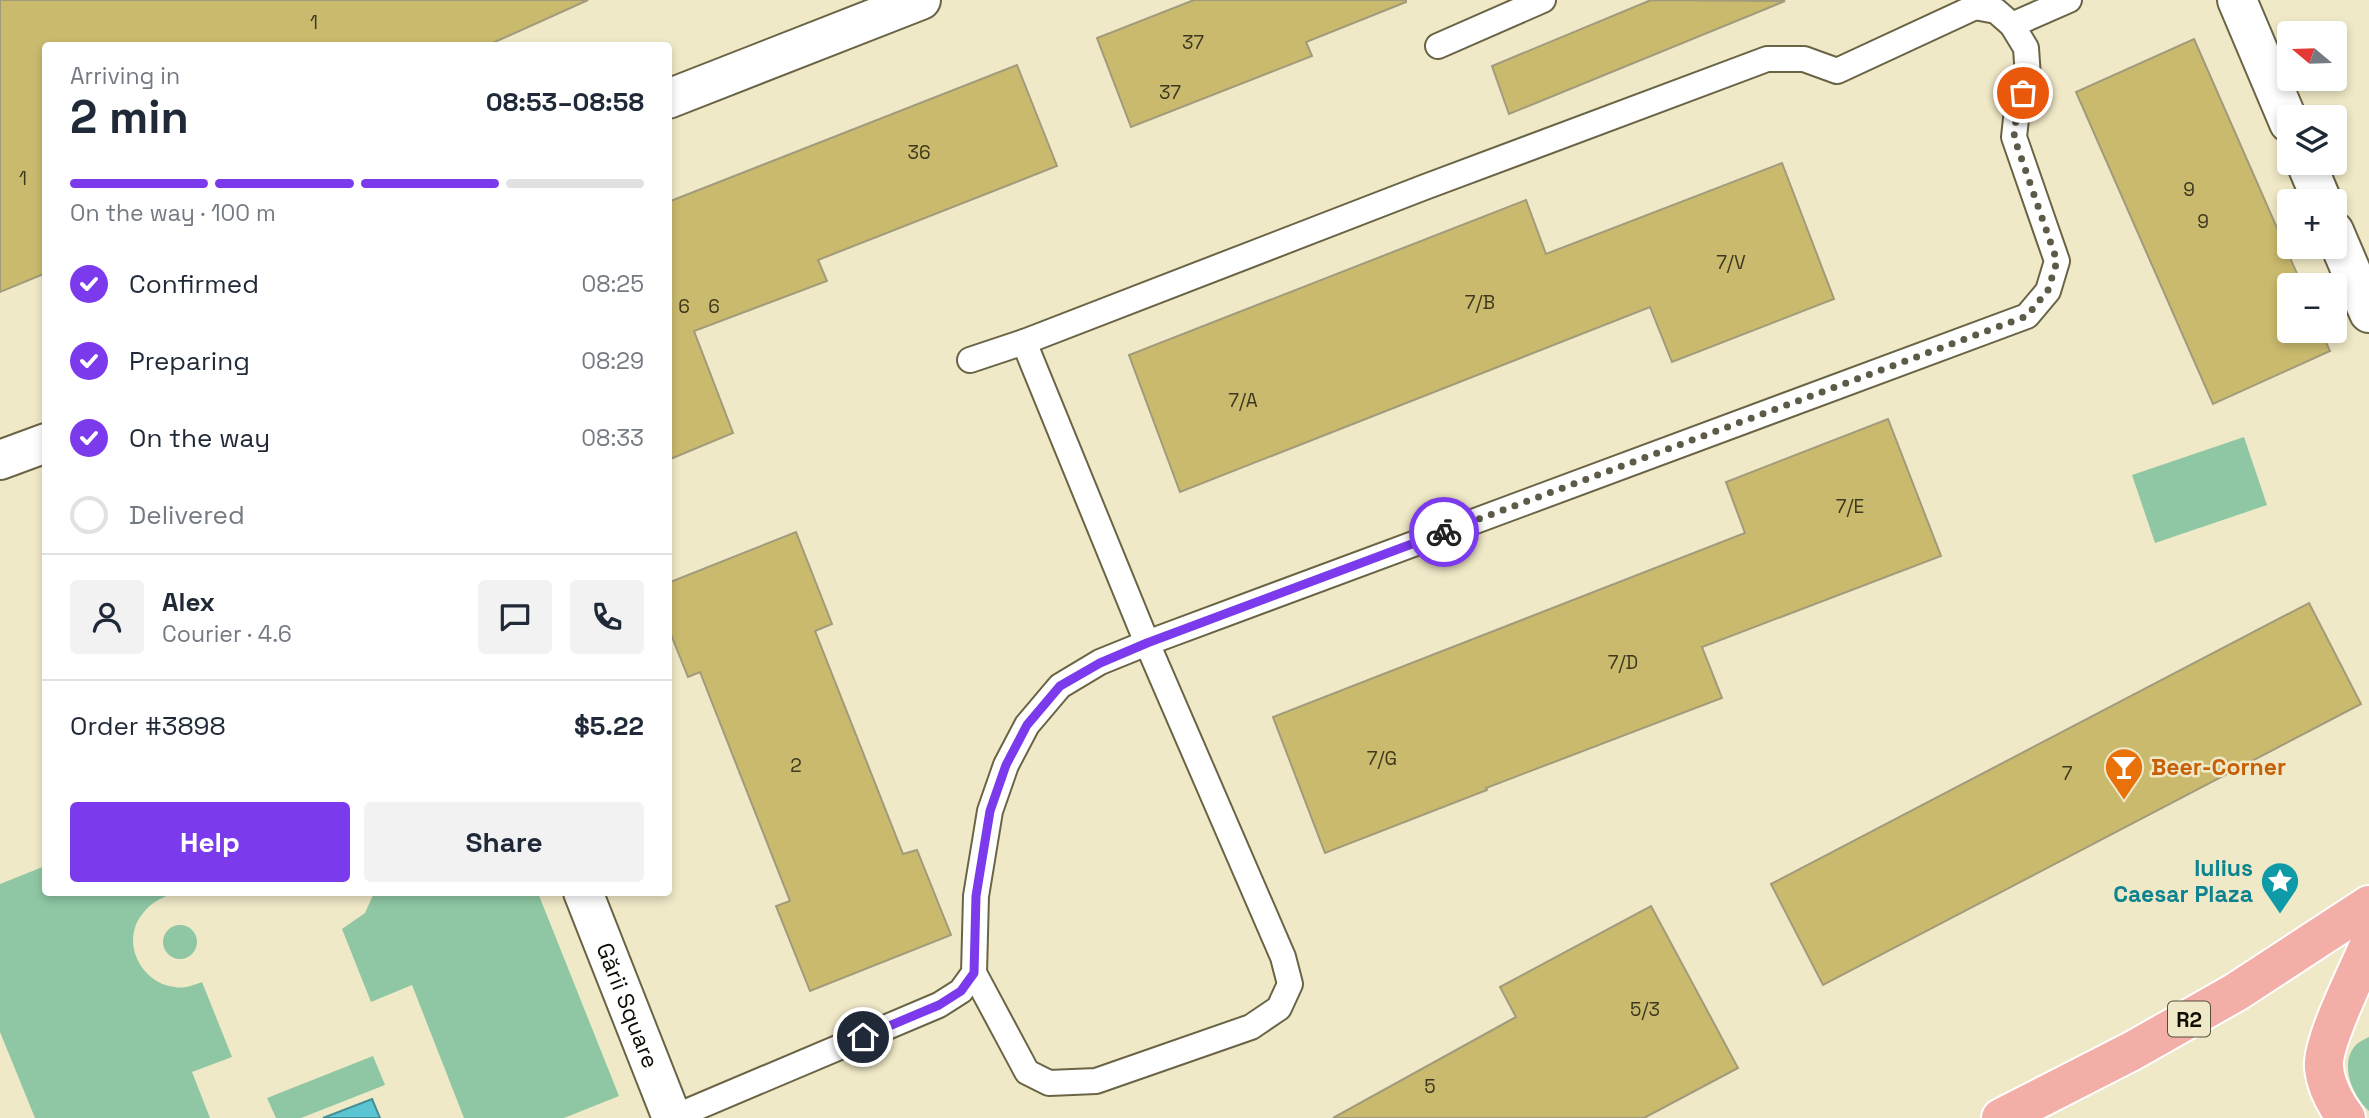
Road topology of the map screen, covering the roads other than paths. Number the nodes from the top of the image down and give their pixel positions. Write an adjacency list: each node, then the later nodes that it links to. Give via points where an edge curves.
1 (920, 0): 7 (street)
2 (1543, 0): 6 (lane)
3 (2069, 0): 5 (lane)
4 (2237, 0): 8 (street)
5 (2012, 25): 11 (lane, via 1996,11 1975,7 1837,71 1804,59 1767,59); 15 (lane, via 2026,48 2028,77 2014,137 2057,261 2048,290 2027,316)
6 (1438, 46)
7 (672, 97)
8 (2281, 105)
9 (2346, 259): 10 (street)
10 (2369, 313)
11 (1024, 342): 12 (lane); 15 (lane)
12 (970, 360)
13 (42, 444): 14 (street)
14 (0, 460)
15 (1147, 643): 19 (lane, via 1060,686 1027,725 1006,765 990,811 976,896); 19 (lane, via 1283,957 1290,984 1279,1008 1251,1027 1097,1081 1049,1083 1027,1072)
16 (585, 896): 20 (street, Gării Square)
17 (2369, 905): 21 (main road, R2, via 2236,992)
18 (2369, 946): 22 (main road, via 2332,1032 2324,1066 2332,1098)
19 (974, 973): 20 (lane, via 961,991 939,1005)
20 (672, 1118)
21 (2001, 1118)
22 (2346, 1118)

